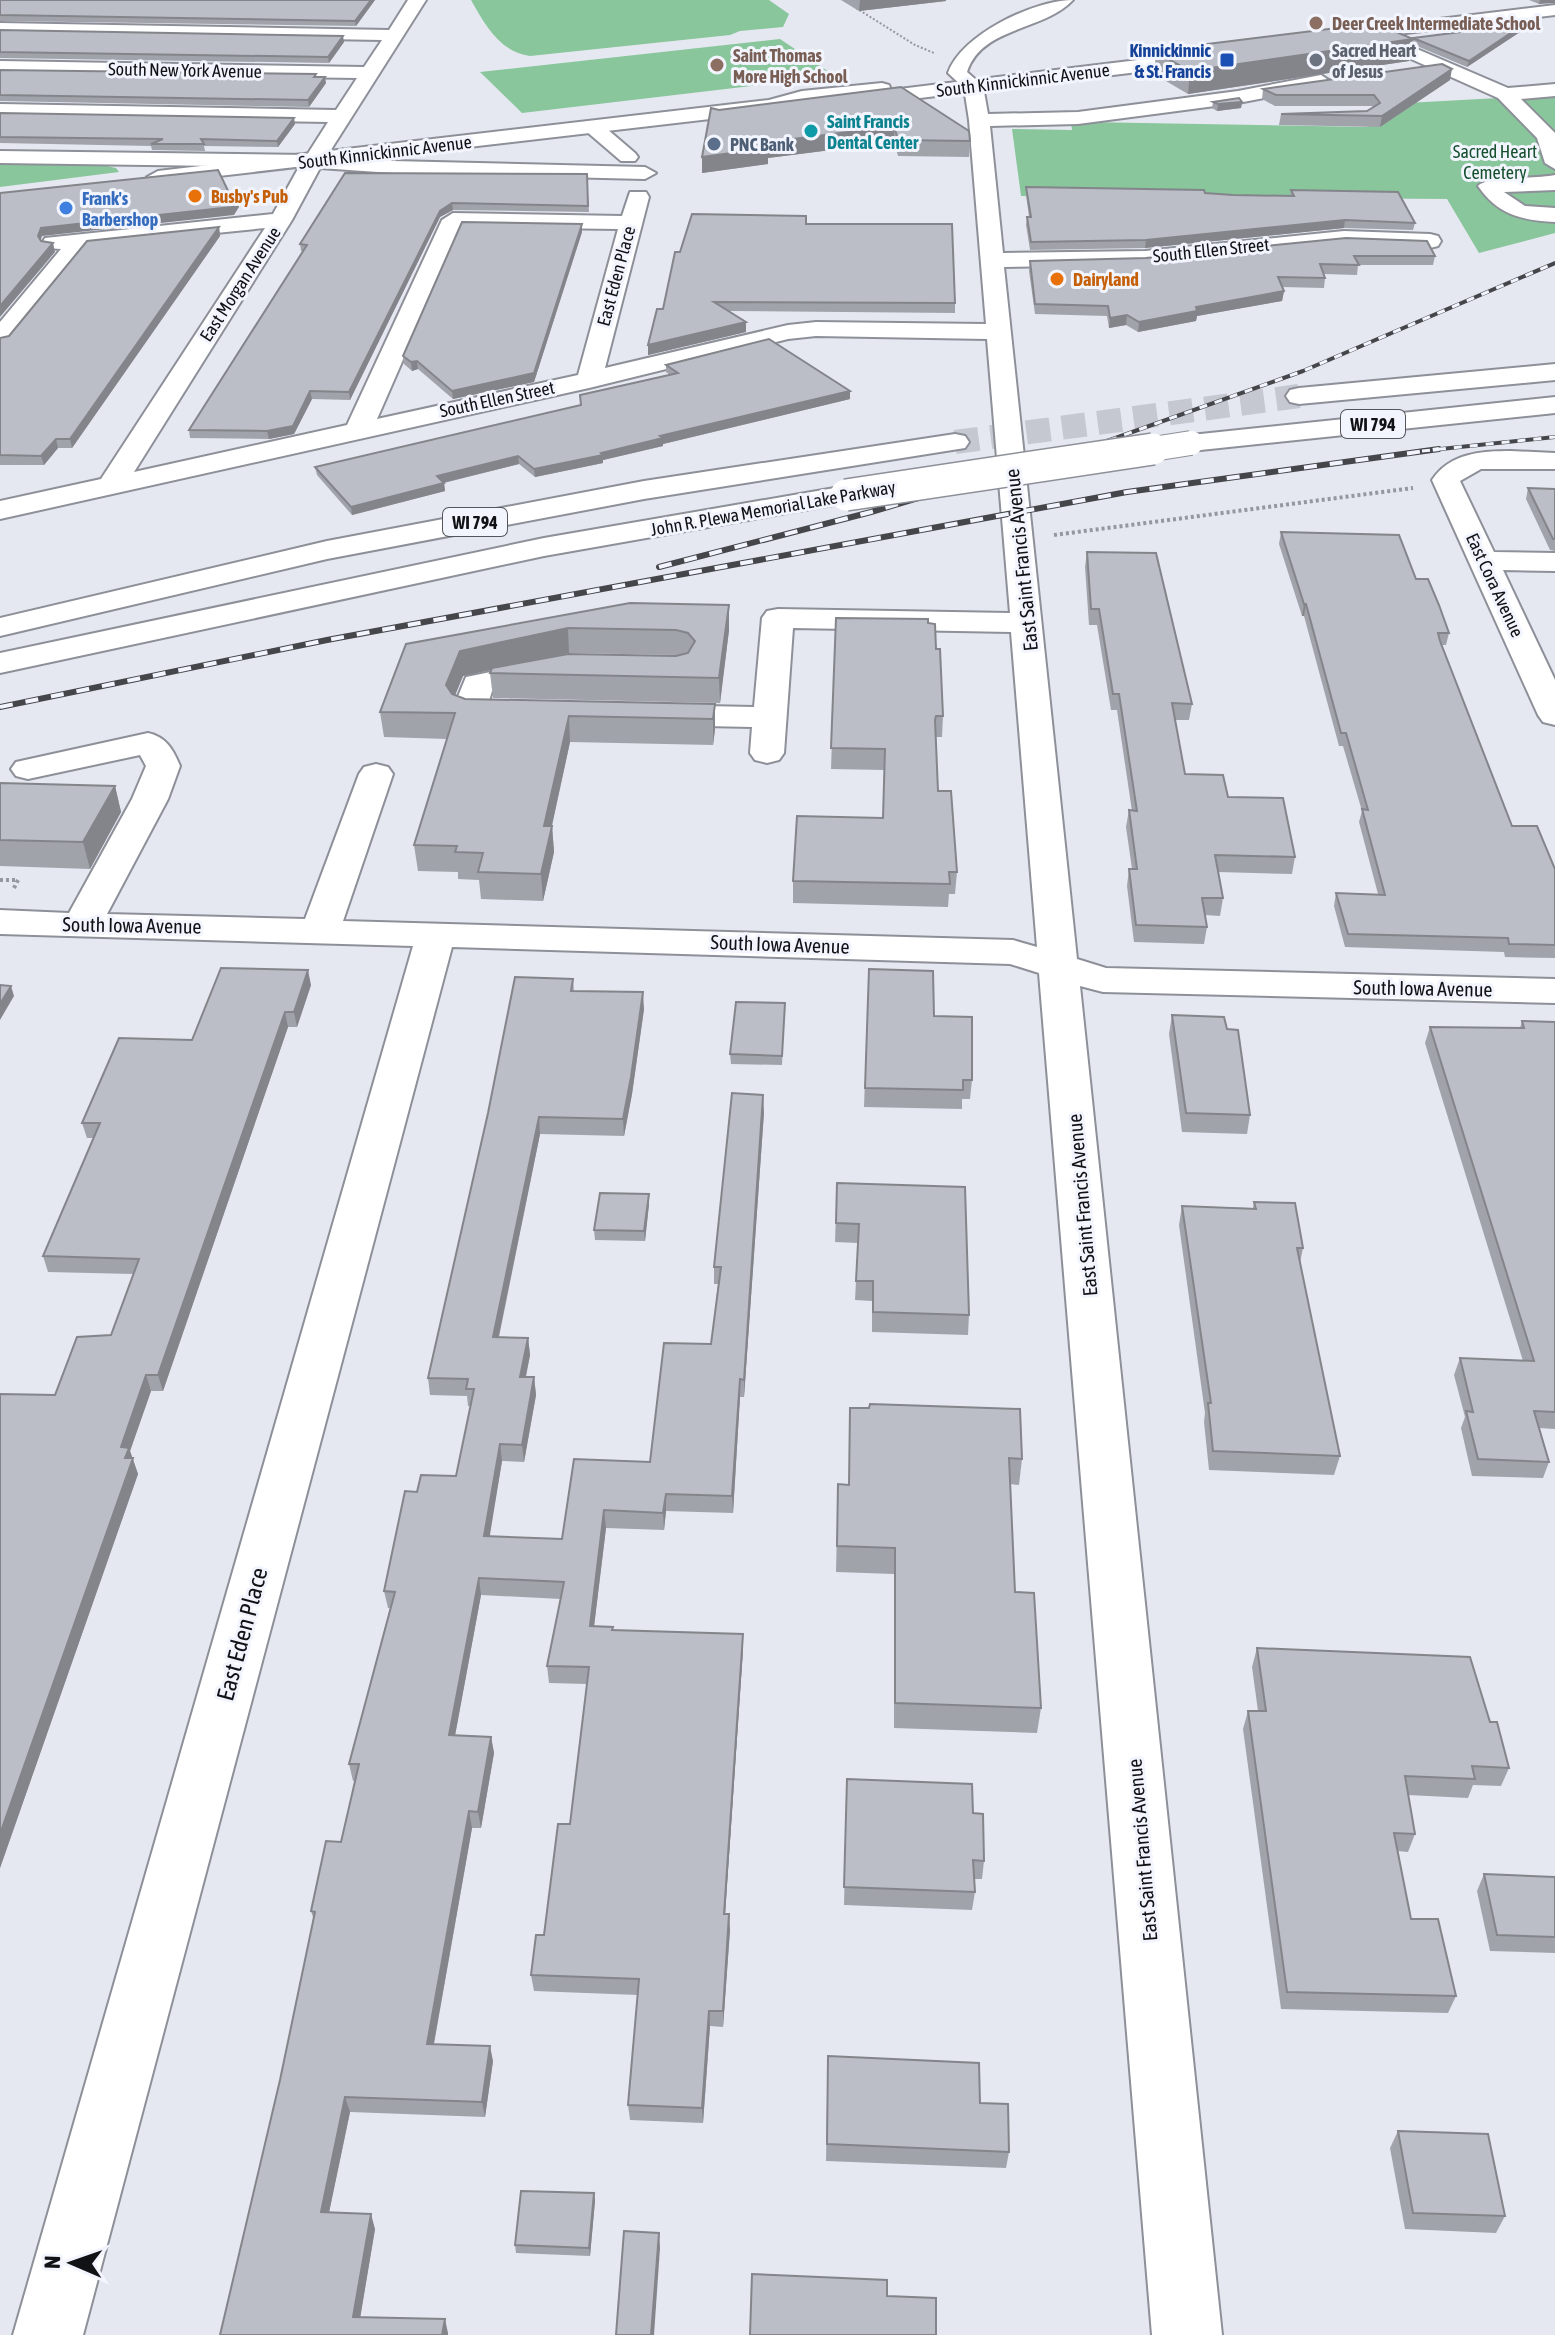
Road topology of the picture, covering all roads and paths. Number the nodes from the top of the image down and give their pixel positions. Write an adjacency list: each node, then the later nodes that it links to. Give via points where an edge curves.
1 (417, 0): 7 (street, East Morgan Avenue)
2 (1064, 0): 15 (street, via 973,47)
3 (849, 4): 15 (path, via 915,45)
4 (1555, 10): 6 (street)
5 (0, 28): 7 (street)
6 (1368, 33): 8 (street); 10 (street)
7 (394, 35): 13 (street, East Morgan Avenue)
8 (1306, 41)
9 (1188, 55): 15 (street, South Kinnickinnic Avenue)
10 (1444, 66): 12 (street); 17 (street)
11 (0, 67): 13 (street, South New York Avenue)
12 (1411, 70)
13 (369, 73): 22 (street, East Morgan Avenue)
14 (1338, 79): 18 (street)
15 (971, 90): 18 (street, via 1064,120); 19 (street, South Kinnickinnic Avenue); 19 (street, South Kinnickinnic Avenue, via 802,97); 37 (street, East Saint Francis Avenue)
16 (1555, 90): 17 (street)
17 (1505, 94): 28 (street, via 1547,136)
18 (1238, 97): 21 (street)
19 (770, 106): 23 (street, South Kinnickinnic Avenue)
20 (0, 110): 22 (street)
21 (1270, 115)
22 (342, 116): 27 (street, East Morgan Avenue)
23 (593, 127): 26 (street); 27 (street, South Kinnickinnic Avenue)
24 (0, 157): 25 (street)
25 (110, 159): 27 (street); 27 (street, South Kinnickinnic Avenue, via 130,165 137,179)
26 (632, 160): 29 (street); 29 (street, via 511,160); 33 (street, East Eden Place)
27 (313, 161): 29 (street); 32 (street, East Morgan Avenue)
28 (1555, 163)
29 (506, 170)
30 (1555, 181): 31 (street, via 1489,186 1508,209)
31 (1555, 215)
32 (281, 220): 34 (street); 47 (street, East Morgan Avenue)
33 (630, 223): 41 (street, East Eden Place); 44 (street, via 453,220)
34 (80, 240): 36 (street); 39 (street)
35 (1430, 241): 37 (street, South Ellen Street, via 1344,238 1145,258)
36 (53, 243)
37 (992, 260): 38 (street, East Saint Francis Avenue)
38 (999, 332): 41 (street, South Ellen Street, via 816,329 751,339); 53 (street, East Saint Francis Avenue)
39 (0, 338)
40 (1555, 372): 42 (street, WI 794)
41 (589, 380): 44 (street, South Ellen Street)
42 (1299, 396)
43 (1555, 406): 55 (street, John R. Plewa Memorial Lake Parkway / WI 794, bridge, via 1191,443 846,495 544,547)
44 (359, 428): 47 (street, South Ellen Street)
45 (955, 442): 54 (street, John R. Plewa Memorial Lake Parkway / WI 794, via 644,490 327,550)
46 (1555, 461): 51 (street, East Cora Avenue, via 1467,463 1452,469 1446,480)
47 (112, 484): 49 (street, South Ellen Street)
48 (1414, 488): 50 (path)
49 (0, 510)
50 (1053, 535)
51 (1485, 561): 52 (street); 57 (street, East Cora Avenue)
52 (1555, 562)
53 (1027, 623): 61 (street, via 778,618); 69 (street, East Saint Francis Avenue)
54 (0, 627)
55 (0, 663)
56 (586, 666): 58 (street, via 478,684 469,711)
57 (1547, 678): 60 (street, East Cora Avenue)
58 (548, 713)
59 (627, 714): 61 (street)
60 (1555, 715)
61 (769, 717): 62 (street)
62 (767, 753)
63 (28, 769): 66 (street, via 148,743 163,766)
64 (376, 774): 67 (street)
65 (0, 922): 66 (street, South Iowa Avenue)
66 (82, 924): 67 (street, South Iowa Avenue)
67 (320, 930): 68 (street, South Iowa Avenue)
68 (436, 933): 69 (street, South Iowa Avenue, via 1013,952); 71 (street, East Eden Place)
69 (1060, 966): 70 (street, South Iowa Avenue, via 1103,980); 72 (street, East Saint Francis Avenue)
70 (1555, 991)
71 (48, 2335)
72 (1187, 2335)

